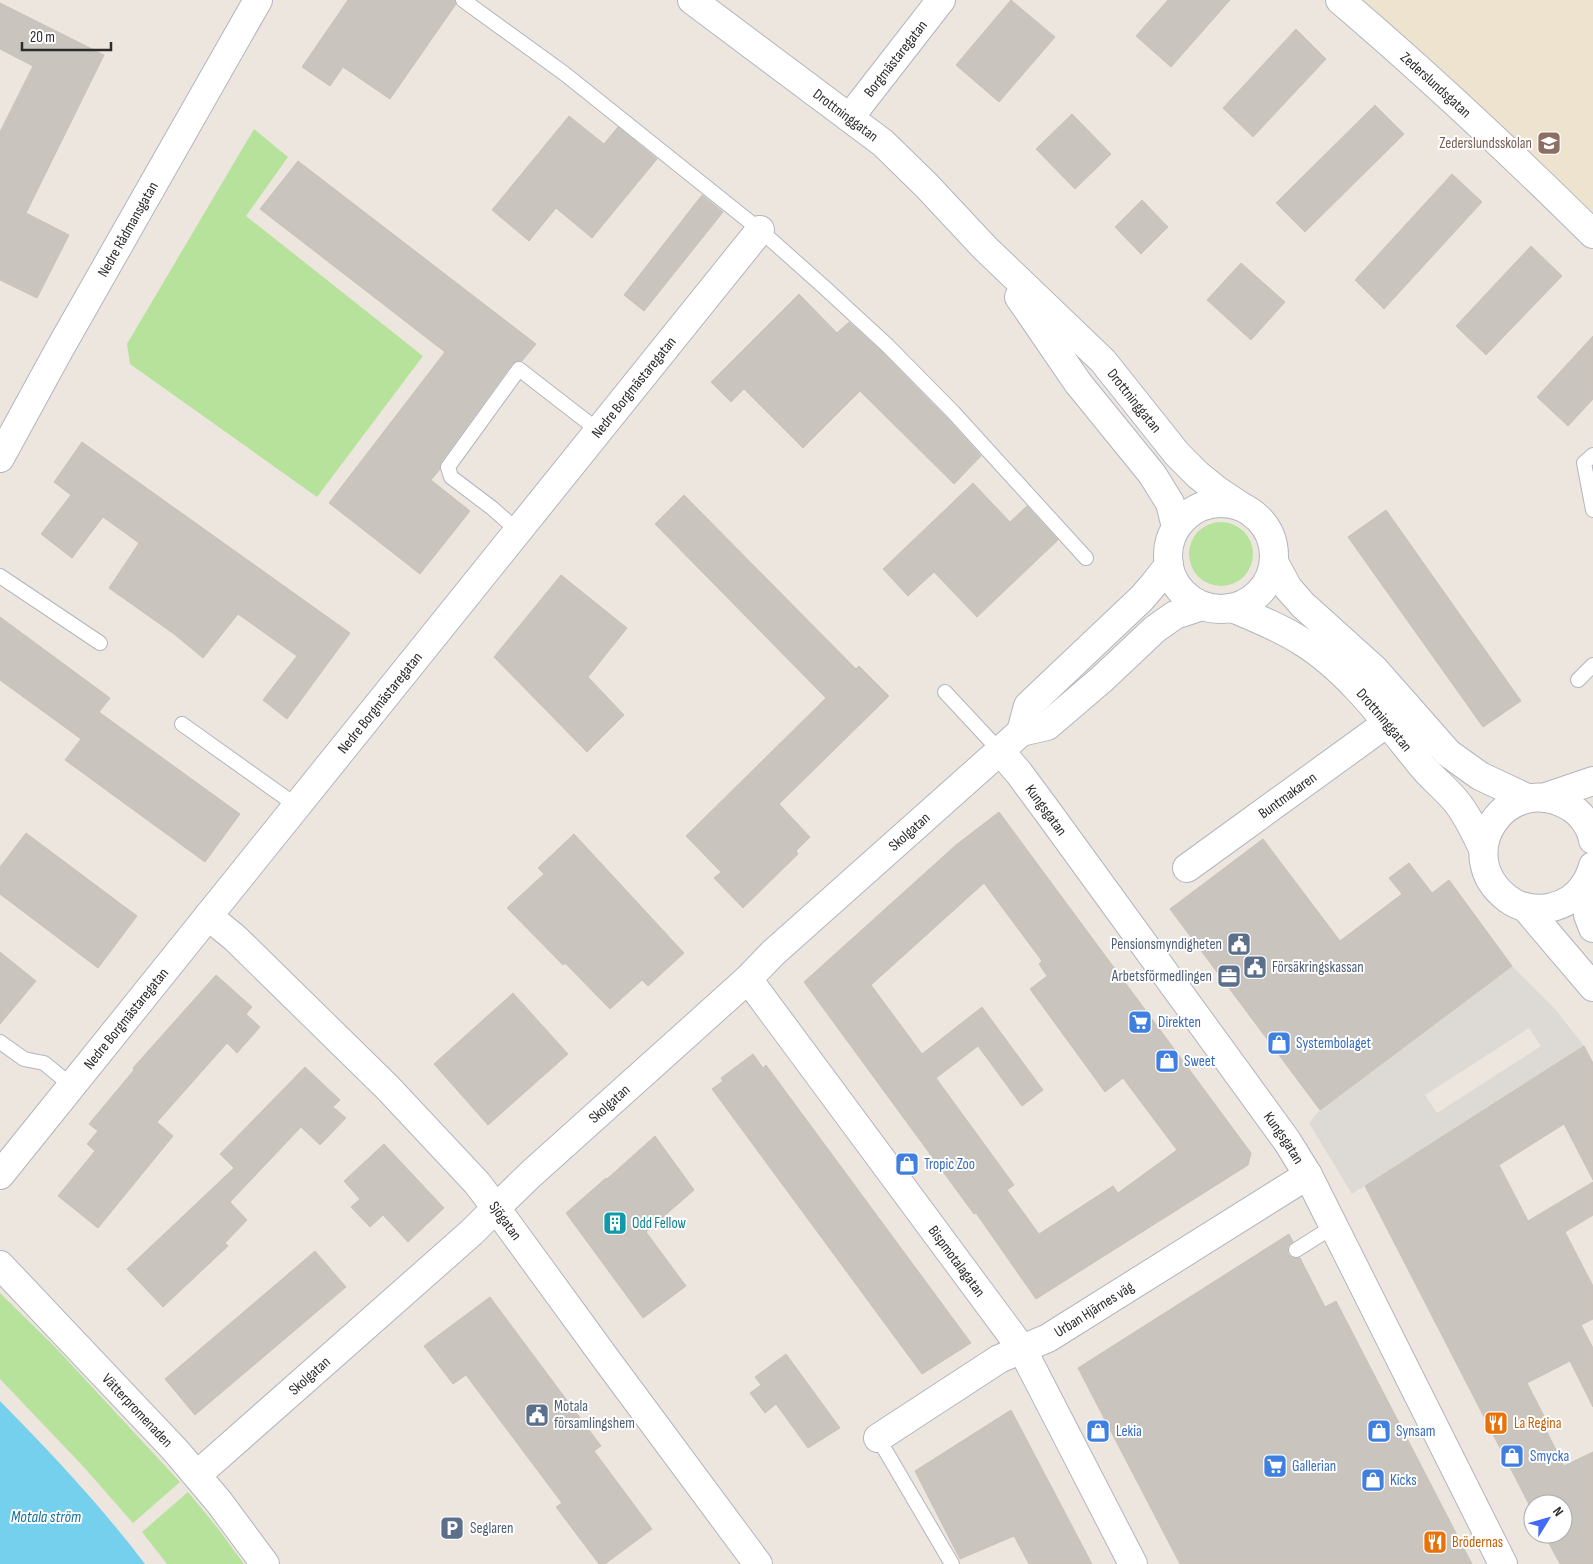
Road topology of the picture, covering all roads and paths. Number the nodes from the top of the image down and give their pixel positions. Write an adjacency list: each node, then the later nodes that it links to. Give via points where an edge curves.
1 (258, 0): 12 (street, Nedre Rådmansgatan)
2 (462, 0): 7 (lane, via 565,74)
3 (692, 0): 6 (street, Drottninggatan)
4 (941, 0): 6 (street, Borgmästaregatan)
5 (1340, 0): 8 (street, Zederslundsgatan, via 1448,95)
6 (850, 117): 9 (street, Drottninggatan, via 896,155)
7 (760, 230): 10 (street, Nedre Borgmästaregatan); 17 (lane, via 888,346)
8 (1593, 234)
9 (985, 248): 13 (street, Drottninggatan, via 1103,361 1177,454 1198,475); 15 (street, Drottninggatan, via 1078,383 1152,474 1170,503)
10 (599, 431): 16 (street, Nedre Borgmästaregatan); 16 (lane, via 519,369 448,467 451,477)
11 (1593, 455): 14 (lane, via 1584,463)
12 (0, 458)
13 (1242, 507): 15 (street, via 1224,502 1206,505 1189,513); 18 (street, via 1268,530 1274,546)
14 (1593, 510)
15 (1176, 527): 19 (street, via 1168,552)
16 (518, 531): 33 (street, Nedre Borgmästaregatan)
17 (1086, 558)
18 (1274, 562): 22 (street, via 1270,578 1260,592); 32 (street, Drottninggatan, via 1288,588 1303,605 1375,670 1448,753 1480,776)
19 (1169, 565): 21 (street, via 1180,590); 29 (street, via 1142,598 1028,706)
20 (0, 576): 23 (lane)
21 (1202, 606): 22 (street); 29 (street, Skolgatan, via 1174,615 1155,629 1047,726)
22 (1232, 608): 27 (street, Drottninggatan, via 1303,642 1358,690)
23 (100, 643)
24 (1593, 665): 25 (lane)
25 (1578, 680)
26 (945, 692): 30 (lane)
27 (1387, 723): 35 (street, Drottninggatan, via 1455,800); 36 (street, Buntmakaren)
28 (182, 724): 33 (lane)
29 (1021, 732): 30 (street, Skolgatan)
30 (1000, 751): 41 (street, Skolgatan, via 773,953); 46 (street, Kungsgatan, via 1270,1117)
31 (1593, 781): 32 (street)
32 (1536, 798): 34 (street, Drottninggatan, via 1561,801 1574,809 1585,821); 35 (street, via 1510,805 1496,817 1487,832)
33 (297, 806): 39 (street, Nedre Borgmästaregatan)
34 (1593, 840)
35 (1483, 849): 38 (street, via 1484,864 1499,892)
36 (1187, 868)
37 (1589, 875): 38 (street, via 1576,895 1559,905 1539,909); 40 (street, via 1588,915)
38 (1525, 907): 42 (street)
39 (208, 916): 44 (street, Nedre Borgmästaregatan); 47 (street, Sjögatan, via 242,944 388,1088 477,1183)
40 (1593, 928)
41 (748, 979): 47 (street, Skolgatan); 51 (street, Bispmotalagatan)
42 (1593, 987)
43 (0, 1042): 44 (lane, via 24,1059 44,1063)
44 (72, 1086): 45 (street, Nedre Borgmästaregatan)
45 (0, 1175)
46 (1308, 1175): 48 (street, Kungsgatan); 51 (street, Urban Hjärnes väg, via 1048,1338)
47 (496, 1208): 53 (street, Skolgatan); 55 (street, Sjögatan)
48 (1334, 1226): 49 (lane); 58 (street, Kungsgatan)
49 (1296, 1250)
50 (0, 1265): 53 (street, Vätterpromenaden)
51 (1022, 1349): 52 (street, Urban Hjärnes väg, via 1000,1359); 57 (street, Bispmotalagatan)
52 (878, 1438): 56 (lane)
53 (197, 1475): 54 (street, Vätterpromenaden)
54 (265, 1564)
55 (758, 1564)
56 (952, 1564)
57 (1133, 1564)
58 (1503, 1564)

